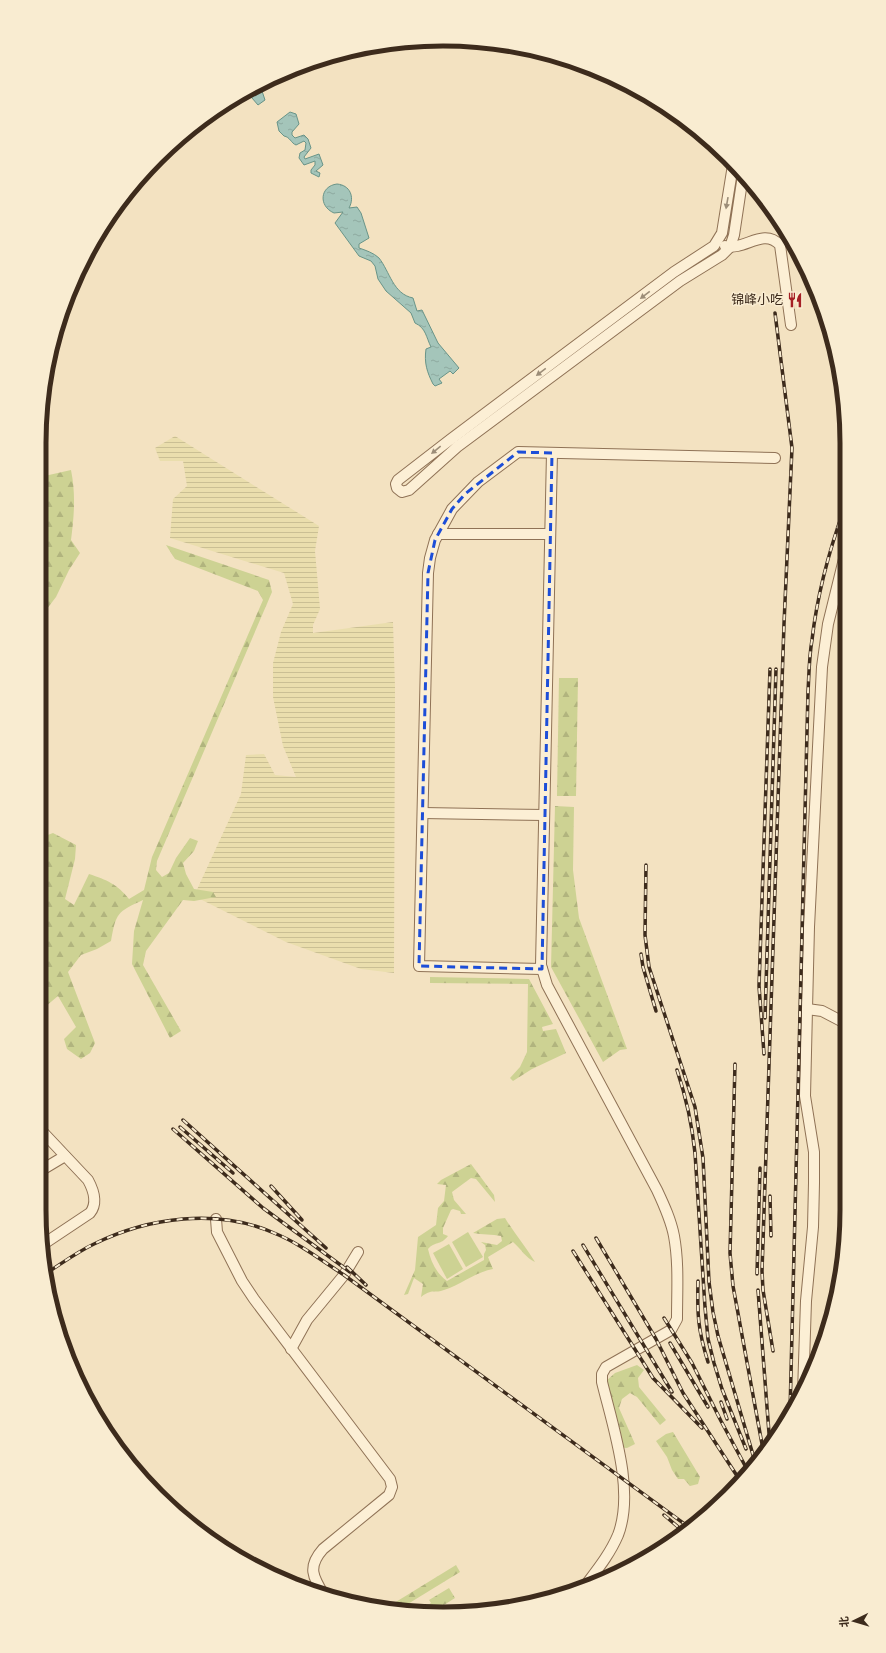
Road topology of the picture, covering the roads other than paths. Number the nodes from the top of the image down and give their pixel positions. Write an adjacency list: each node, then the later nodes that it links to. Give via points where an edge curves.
1 (732, 171): 3 (street, one-way to 3, via 722,233)
2 (742, 182): 4 (street)
3 (718, 240): 4 (street, via 721,245); 4 (street, one-way to 4, via 714,246 674,272 450,439 398,480 397,488 402,492 409,490 457,447 680,281)
4 (733, 247): 5 (street, via 764,238 772,239 780,245)
5 (791, 325)
6 (552, 453): 7 (street); 8 (street, via 518,452 465,494 452,509); 9 (street)
7 (775, 458)
8 (438, 534): 9 (street); 11 (street, via 428,573)
9 (550, 534): 12 (street)
10 (840, 575): 14 (street, via 828,624 822,667)
11 (423, 813): 12 (street); 13 (street, via 419,966)
12 (544, 815): 13 (street, via 540,956)
13 (542, 969): 24 (street, via 547,985 657,1190 674,1234 677,1254 674,1326 606,1367 602,1374 617,1446 625,1506 612,1548)
14 (807, 1009): 15 (street, via 822,1011); 23 (street, via 805,1096 814,1152 814,1183)
15 (840, 1020)
16 (46, 1136): 17 (street)
17 (65, 1156): 18 (street); 20 (street, via 88,1180 93,1189 94,1208)
18 (46, 1167)
19 (216, 1219): 22 (street, via 217,1232 242,1281)
20 (47, 1241)
21 (358, 1252): 22 (street, via 344,1275 307,1320)
22 (291, 1349): 25 (street, via 390,1479 392,1487 389,1495 322,1549 315,1558 312,1566)
23 (804, 1376)
24 (590, 1579)
25 (319, 1587)

